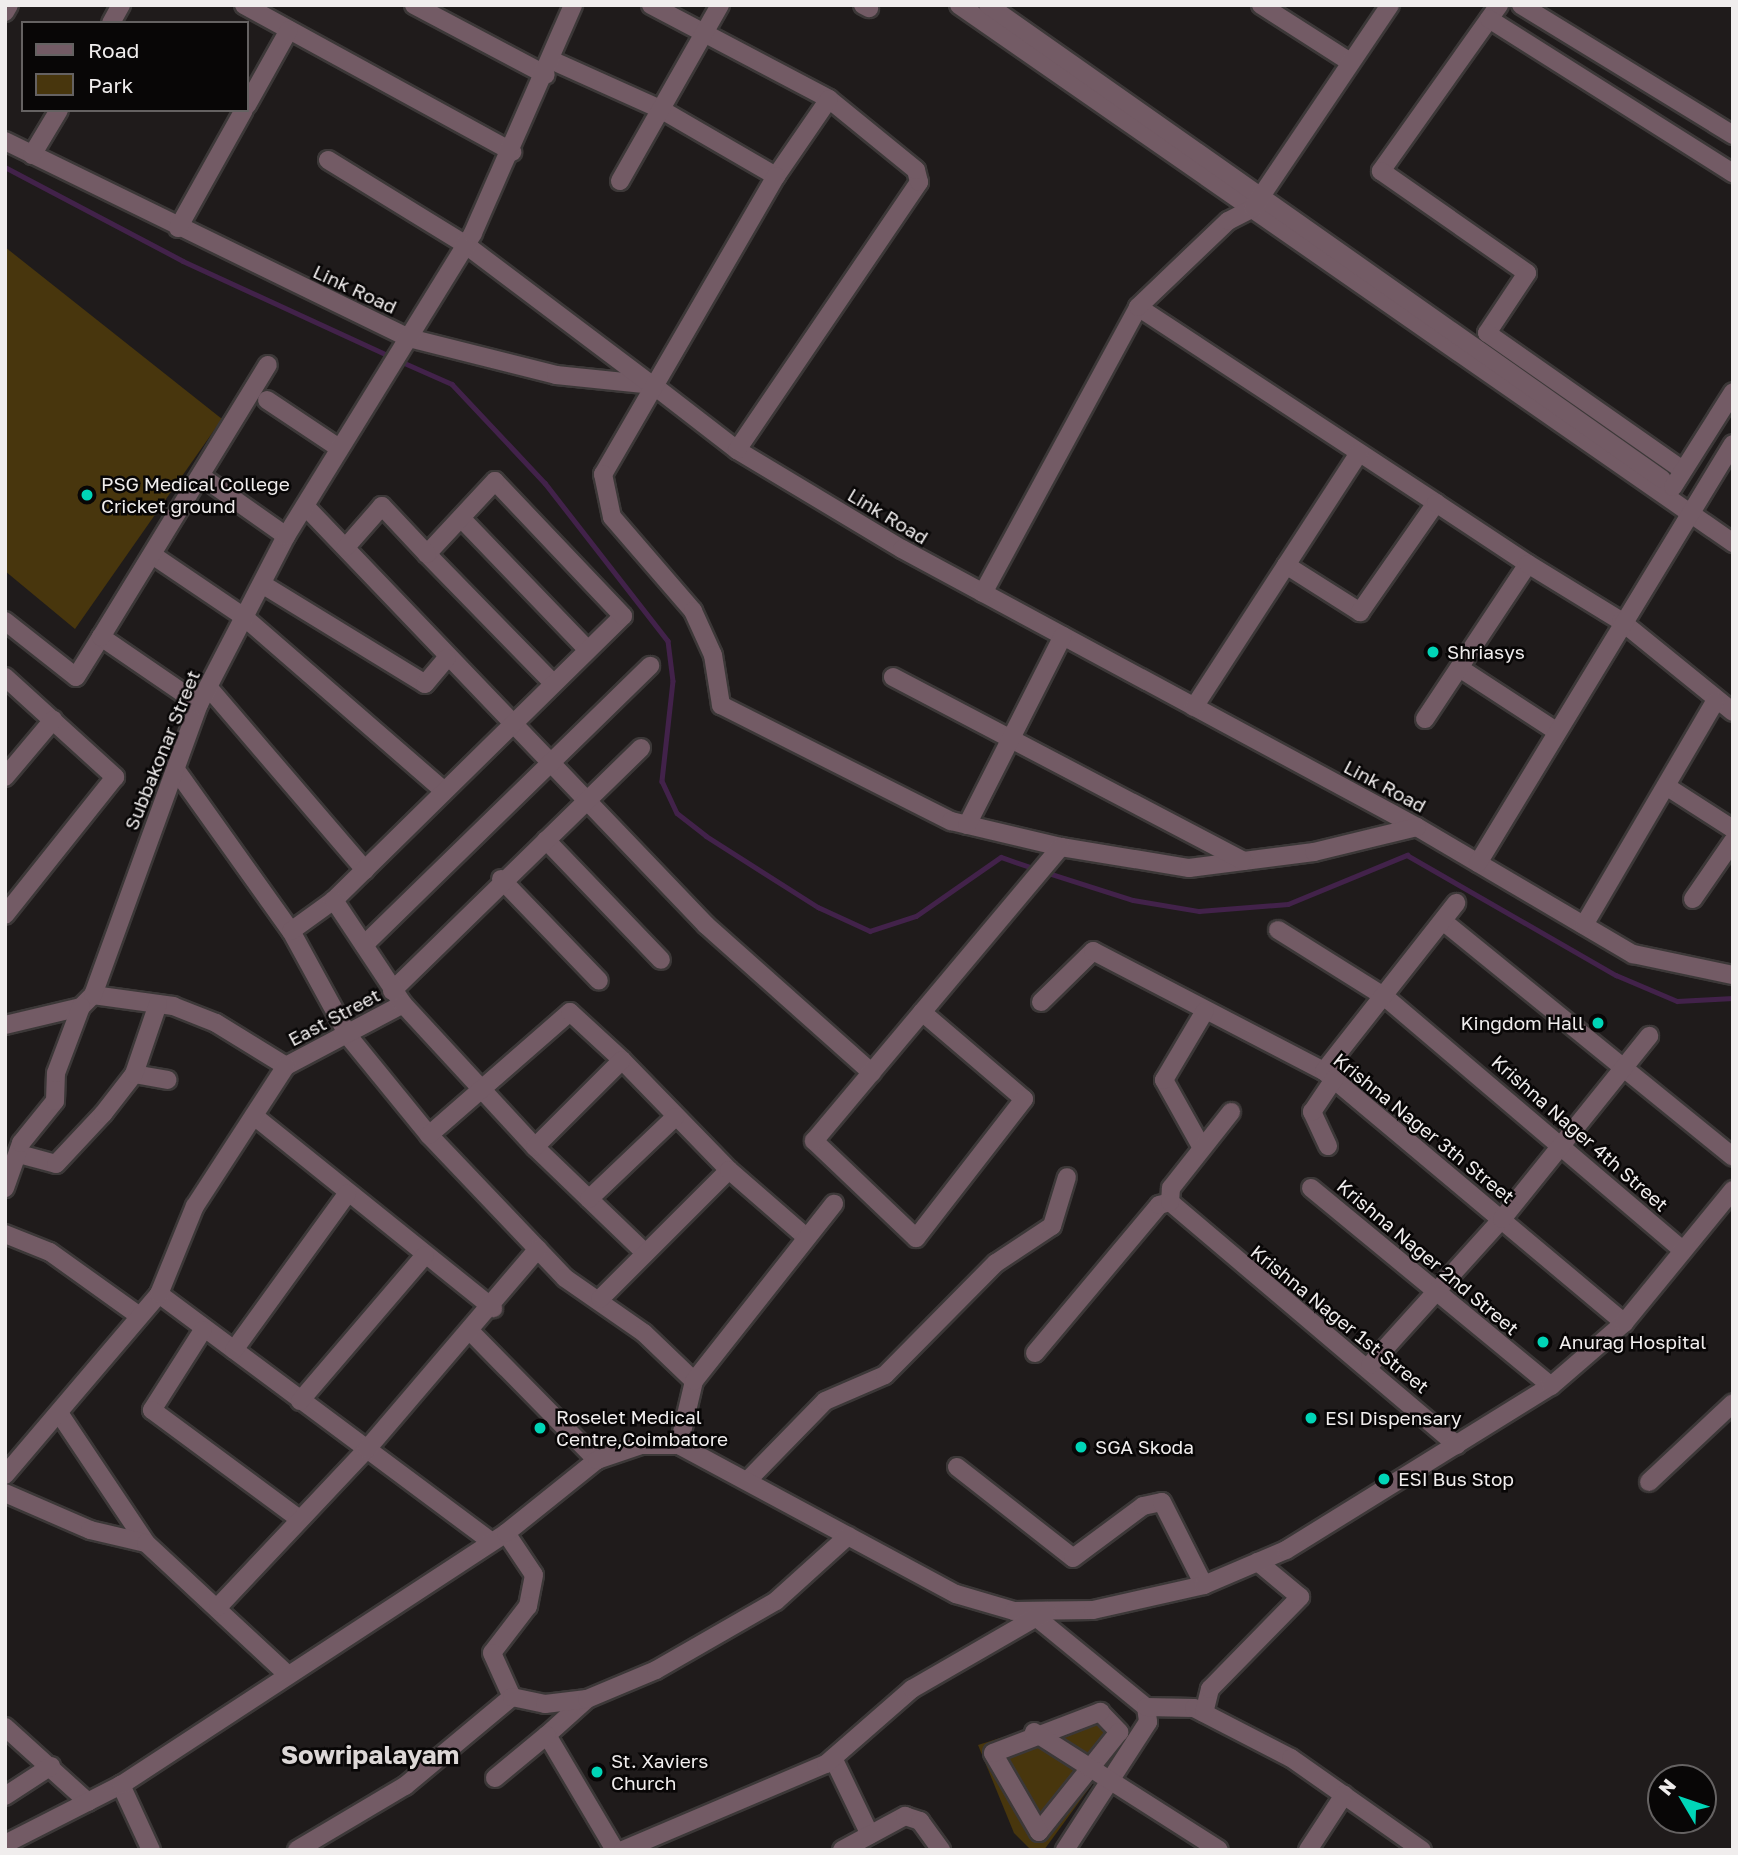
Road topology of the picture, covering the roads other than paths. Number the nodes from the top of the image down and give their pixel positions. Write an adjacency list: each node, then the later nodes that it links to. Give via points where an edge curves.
1 (9, 5): 13 (street)
2 (121, 5): 15 (street)
3 (244, 5): 16 (street)
4 (414, 5): 19 (street)
5 (573, 5): 19 (street, Subbakonar Street)
6 (651, 5): 17 (street)
7 (720, 5): 17 (street)
8 (959, 5): 33 (street)
9 (988, 5): 33 (street)
10 (1261, 5): 18 (street)
11 (1390, 5): 18 (street)
12 (1522, 5): 25 (street)
13 (5, 12)
14 (1494, 12): 30 (street); 46 (street, via 1381,171 1527,273 1486,333)
15 (112, 21)
16 (289, 30): 21 (street); 27 (street)
17 (705, 30): 20 (street); 22 (street)
18 (1350, 62): 33 (street)
19 (548, 67): 22 (street); 27 (street, Subbakonar Street)
20 (829, 99): 31 (street); 44 (street, via 916,170 919,181)
21 (248, 104)
22 (663, 110): 31 (street); 32 (street)
23 (58, 112): 28 (street)
24 (243, 112): 34 (street)
25 (1733, 135)
26 (5, 141): 28 (street, Link Road)
27 (512, 152): 35 (street, Subbakonar Street)
28 (32, 155): 34 (street, Link Road)
29 (328, 160): 35 (street)
30 (1733, 173)
31 (776, 176): 39 (street)
32 (620, 181)
33 (1257, 202): 36 (street, via 1228,221); 48 (street); 51 (street)
34 (178, 228): 37 (street, Link Road)
35 (466, 244): 37 (street, Subbakonar Street); 39 (street)
36 (1138, 307): 45 (street); 62 (street)
37 (405, 344): 39 (street, Link Road, via 556,375); 43 (street, Subbakonar Street)
38 (268, 365): 47 (street)
39 (653, 386): 44 (street, Link Road); 92 (street, via 611,452 603,497 612,517 692,611 713,655 721,705 823,761)
40 (1733, 392): 46 (street)
41 (267, 400): 43 (street)
42 (1733, 444): 51 (street)
43 (339, 448): 50 (street, Subbakonar Street)
44 (737, 450): 62 (street, Link Road)
45 (1359, 453): 49 (street); 60 (street)
46 (1683, 470): 48 (street)
47 (201, 476): 54 (street); 58 (street)
48 (1673, 487): 51 (street)
49 (1436, 503): 59 (street); 60 (street, via 1360,612)
50 (306, 507): 54 (street, Subbakonar Street); 56 (street)
51 (1692, 508): 53 (street); 55 (street); 65 (street)
52 (461, 518): 57 (street); 68 (street); 68 (street, via 495,481 508,491 623,616)
53 (1733, 531)
54 (286, 536): 61 (street, Subbakonar Street)
55 (1733, 543)
56 (346, 547): 57 (street, via 382,506); 69 (street)
57 (427, 554): 74 (street)
58 (155, 556): 63 (street); 67 (street)
59 (1528, 564): 65 (street); 71 (street)
60 (1286, 565): 78 (street)
61 (262, 584): 63 (street, Subbakonar Street); 69 (street, via 425,684)
62 (983, 593): 66 (street, Link Road)
63 (244, 617): 75 (street, Subbakonar Street); 90 (street)
64 (5, 621): 67 (street, via 76,677)
65 (1621, 621): 76 (street); 83 (street)
66 (1063, 636): 78 (street, Link Road); 84 (street)
67 (101, 637): 77 (street)
68 (587, 649): 74 (street)
69 (447, 658): 82 (street)
70 (650, 666): 86 (street)
71 (1461, 669): 80 (street); 83 (street)
72 (5, 677): 81 (street)
73 (893, 677): 84 (street)
74 (553, 683): 82 (street)
75 (209, 688): 77 (street, Subbakonar Street); 100 (street)
76 (1715, 702): 79 (street); 89 (street)
77 (199, 704): 87 (street, Subbakonar Street)
78 (1194, 707): 93 (street, Link Road)
79 (1733, 712)
80 (1425, 719)
81 (53, 720): 88 (street); 105 (street, via 116,777)
82 (514, 722): 86 (street); 90 (street)
83 (1556, 731): 99 (street)
84 (1010, 738): 92 (street); 98 (street)
85 (641, 748): 91 (street)
86 (551, 762): 91 (street); 110 (street)
87 (176, 770): 109 (street); 116 (street, Subbakonar Street)
88 (5, 777)
89 (1666, 786): 94 (street); 107 (street)
90 (444, 791): 100 (street)
91 (588, 801): 95 (street); 127 (street, via 706,925)
92 (967, 825): 97 (street)
93 (1417, 827): 98 (street); 99 (street, Link Road)
94 (1733, 829)
95 (546, 840): 101 (street); 111 (street)
96 (1733, 841): 102 (street)
97 (1061, 847): 98 (street, via 1189,869); 120 (street)
98 (1244, 861)
99 (1478, 863): 107 (street, Link Road)
100 (365, 870): 103 (street)
101 (501, 879): 113 (street); 114 (street)
102 (1693, 899)
103 (334, 900): 109 (street); 110 (street, East Street)
104 (1456, 902): 106 (street)
105 (5, 915)
106 (1444, 922): 115 (street); 126 (street)
107 (1584, 925): 112 (street, Link Road, via 1633,954)
108 (1278, 930): 115 (street, Krishna Nager 4th Street)
109 (291, 931): 123 (street)
110 (364, 945): 114 (street, East Street)
111 (661, 960)
112 (1733, 975)
113 (599, 981)
114 (398, 997): 123 (street, East Street); 131 (street)
115 (1385, 997): 129 (street); 136 (street, Krishna Nager 4th Street)
116 (87, 1001): 118 (street, East Street); 121 (street); 140 (street, Subbakonar Street, via 56,1073 55,1101)
117 (1041, 1002): 119 (street, Krishna Nager 3th Street, via 1093,951)
118 (158, 1004): 125 (street, East Street, via 216,1023); 128 (street)
119 (1205, 1011): 129 (street, Krishna Nager 3th Street); 139 (street, via 1164,1080)
120 (922, 1012): 127 (street); 127 (street, via 1024,1099 916,1238 814,1141)
121 (5, 1025)
122 (1648, 1036): 126 (street)
123 (349, 1037): 125 (street, East Street); 135 (street)
124 (621, 1060): 131 (street, via 570,1012); 134 (street); 138 (street)
125 (286, 1066): 133 (street)
126 (1624, 1069): 136 (street); 141 (street)
127 (872, 1073)
128 (134, 1074): 130 (street); 140 (street, via 56,1164)
129 (1329, 1075): 137 (street, via 1312,1112); 151 (street, Krishna Nager 3th Street)
130 (167, 1080)
131 (481, 1089): 135 (street); 138 (street)
132 (1230, 1112): 139 (street)
133 (254, 1116): 146 (street); 159 (street, via 195,1206)
134 (675, 1117): 142 (street); 148 (street)
135 (429, 1135): 154 (street)
136 (1563, 1143): 151 (street); 155 (street, Krishna Nager 4th Street)
137 (1328, 1146)
138 (535, 1147): 148 (street)
139 (1202, 1148): 149 (street, via 1171,1188)
140 (19, 1154): 144 (street, Subbakonar Street)
141 (1733, 1157)
142 (729, 1170): 153 (street); 156 (street)
143 (1067, 1177): 180 (street, via 1052,1226 996,1263 885,1375 825,1401)
144 (5, 1188)
145 (1311, 1188): 158 (street, Krishna Nager 2nd Street)
146 (347, 1194): 157 (street); 166 (street)
147 (1731, 1194): 155 (street)
148 (589, 1199): 156 (street)
149 (1170, 1202): 167 (street, via 1159,1205); 168 (street, Krishna Nager 1st Street, via 1195,1229)
150 (834, 1204): 153 (street)
151 (1502, 1219): 158 (street); 163 (street, Krishna Nager 3th Street)
152 (5, 1234): 162 (street, via 50,1252)
153 (806, 1237): 169 (street)
154 (538, 1249): 160 (street); 161 (street)
155 (1681, 1249): 163 (street)
156 (645, 1253): 160 (street)
157 (425, 1255): 161 (street); 171 (street)
158 (1438, 1292): 168 (street); 170 (street, Krishna Nager 2nd Street)
159 (159, 1294): 162 (street); 164 (street)
160 (600, 1299): 169 (street)
161 (493, 1308): 165 (street)
162 (138, 1315): 173 (street)
163 (1624, 1323): 170 (street)
164 (203, 1330): 166 (street); 183 (street, via 152,1410)
165 (471, 1332): 176 (street); 177 (street)
166 (234, 1350): 171 (street)
167 (1035, 1353)
168 (1370, 1365): 175 (street, Krishna Nager 1st Street)
169 (694, 1381): 174 (street)
170 (1551, 1386): 175 (street)
171 (300, 1401): 176 (street)
172 (1733, 1404): 181 (street)
173 (60, 1413): 179 (street); 186 (street)
174 (679, 1444): 177 (street, via 641,1445); 180 (street)
175 (1457, 1445): 187 (street)
176 (367, 1449): 183 (street); 185 (street)
177 (597, 1460): 185 (street)
178 (957, 1467): 188 (street, via 1073,1558 1143,1506 1161,1502)
179 (5, 1475)
180 (748, 1480): 184 (street)
181 (1649, 1482)
182 (5, 1493): 186 (street, via 90,1531)
183 (298, 1518): 189 (street)
184 (848, 1536): 190 (street, via 956,1594); 193 (street, via 776,1601 656,1670)
185 (498, 1537): 191 (street); 192 (street, via 534,1575 528,1606 492,1653)
186 (146, 1544): 189 (street)
187 (1258, 1562): 188 (street); 195 (street, via 1300,1597 1210,1689)
188 (1204, 1585): 190 (street, via 1093,1610)
189 (218, 1607): 191 (street)
190 (1041, 1614): 194 (street); 199 (street, via 912,1689)
191 (285, 1672): 204 (street)
192 (512, 1697): 193 (street, via 545,1704); 212 (street, via 405,1786)
193 (587, 1699): 198 (street)
194 (1146, 1707): 195 (street, via 1168,1703); 203 (street, via 1144,1731)
195 (1204, 1713): 205 (street, via 1291,1758)
196 (5, 1727): 200 (street)
197 (1034, 1732): 201 (street); 201 (street, via 1100,1712 1119,1732); 201 (street, via 993,1753 1039,1832)
198 (547, 1735): 202 (street); 213 (street)
199 (833, 1758): 208 (street); 209 (street)
200 (51, 1766): 206 (street); 207 (street)
201 (1090, 1768): 203 (street)
202 (495, 1778)
203 (1113, 1783): 217 (street); 218 (street)
204 (121, 1785): 207 (street); 211 (street)
205 (1344, 1795): 219 (street); 220 (street)
206 (5, 1796)
207 (88, 1802): 210 (street)
208 (870, 1835): 215 (street); 216 (street, via 905,1816 920,1821)
209 (666, 1843): 214 (street)
210 (5, 1844)
211 (151, 1850)
212 (297, 1850)
213 (615, 1850)
214 (623, 1850)
215 (842, 1850)
216 (941, 1850)
217 (1065, 1850)
218 (1219, 1850)
219 (1308, 1850)
220 (1422, 1850)

